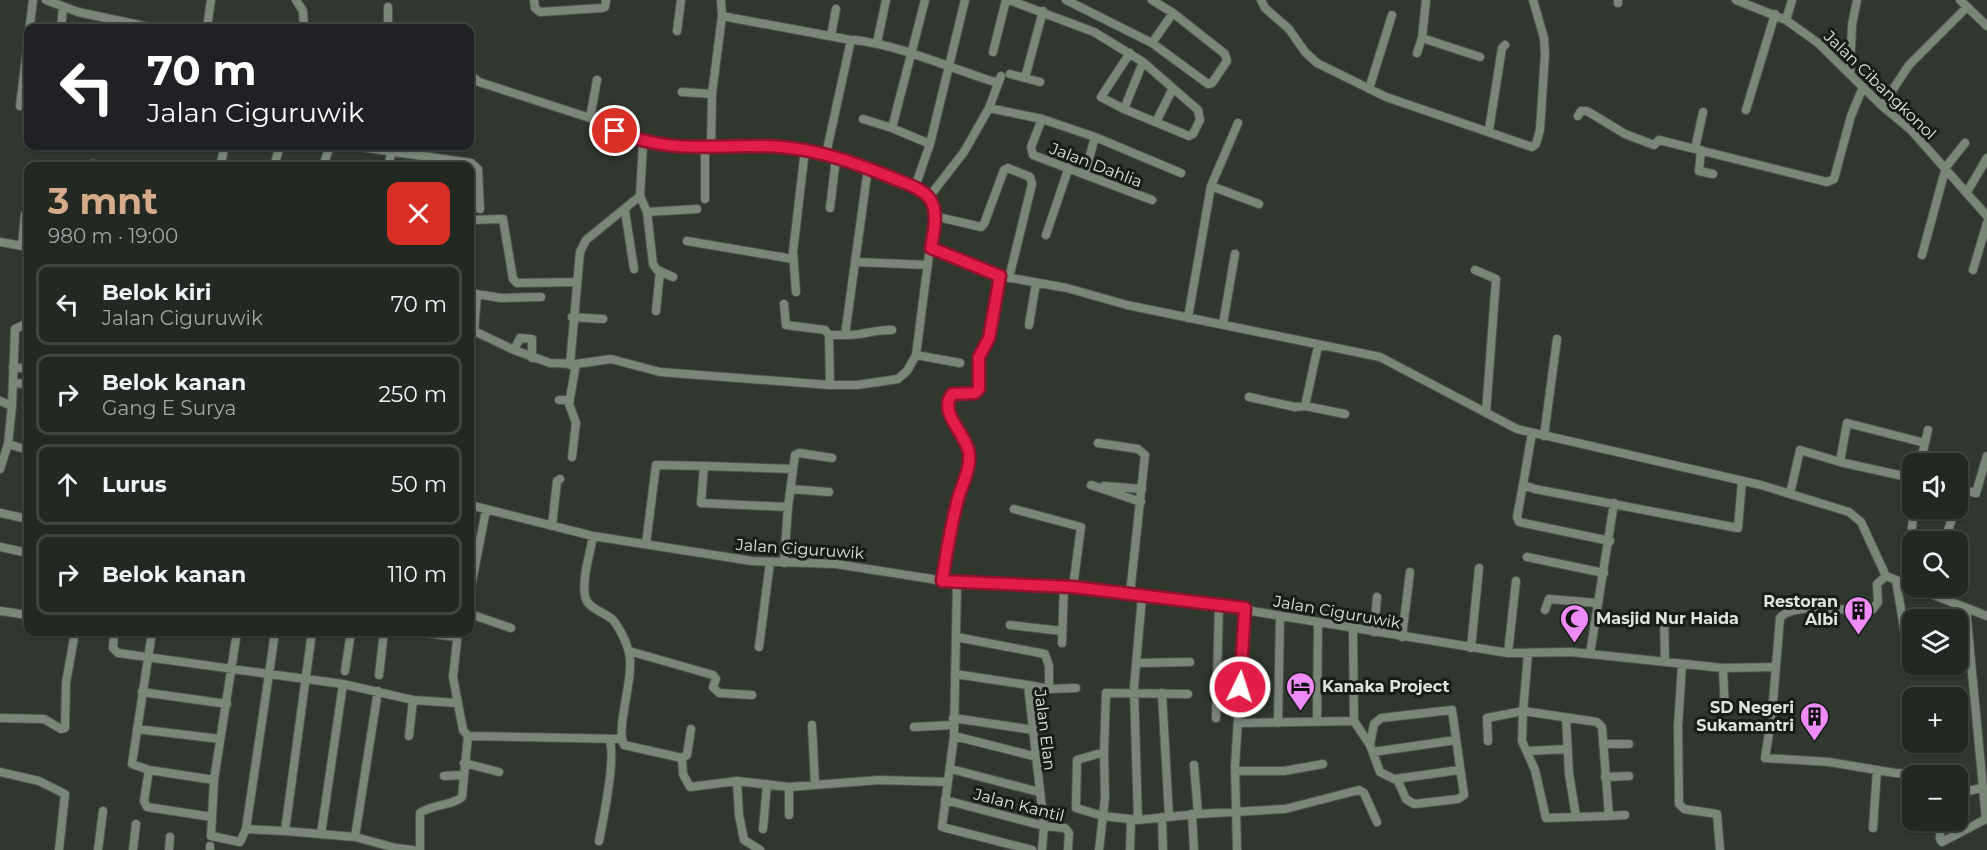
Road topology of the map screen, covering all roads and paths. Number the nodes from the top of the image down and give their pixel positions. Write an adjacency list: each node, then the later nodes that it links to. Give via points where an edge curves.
1 (33, 0): 35 (street)
2 (46, 0): 24 (street)
3 (211, 0): 38 (street)
4 (296, 0): 39 (street, via 303,11)
5 (534, 0): 27 (street, via 540,12)
6 (570, 0): 27 (street)
7 (606, 0): 27 (street, via 602,9)
8 (681, 0): 42 (street)
9 (722, 0): 33 (street)
10 (886, 0): 46 (street)
11 (925, 0): 50 (street)
12 (965, 0): 55 (street)
13 (1008, 0): 29 (street); 49 (street)
14 (1066, 0): 23 (street)
15 (1152, 0): 30 (street)
16 (1261, 0): 65 (street, via 1310,58)
17 (1426, 0): 44 (street)
18 (1533, 0): 81 (street, via 1545,54 1536,144 1532,147)
19 (1738, 0): 31 (street, Jalan Cibangkonol)
20 (1792, 0): 34 (street)
21 (1857, 0): 56 (street)
22 (1960, 0): 26 (street)
23 (1080, 3): 47 (street)
24 (63, 7): 36 (street); 37 (street)
25 (388, 7): 40 (street)
26 (1967, 7): 41 (street); 69 (street, via 1910,65)
27 (570, 9)
28 (836, 9): 43 (street)
29 (1043, 11): 51 (street, via 1094,32); 60 (street)
30 (1173, 13): 47 (street); 47 (street, via 1225,54 1227,61 1216,80 1208,84)
31 (1775, 14): 34 (street, Jalan Cibangkonol); 72 (street)
32 (1392, 15): 65 (street)
33 (722, 16): 43 (street); 67 (street)
34 (1786, 20): 56 (street, Jalan Cibangkonol, via 1818,42)
35 (30, 24)
36 (61, 24)
37 (136, 24)
38 (208, 24)
39 (304, 24)
40 (388, 24)
41 (1987, 26)
42 (677, 32)
43 (831, 36): 91 (street, via 851,40)
44 (1422, 38): 52 (street); 53 (street)
45 (855, 40): 46 (street)
46 (877, 43): 50 (street)
47 (1152, 43)
48 (1505, 45): 81 (street)
49 (993, 52)
50 (910, 53): 55 (street); 80 (street)
51 (1130, 53): 54 (street); 71 (street, via 1101,97)
52 (1417, 53)
53 (1480, 57)
54 (1143, 62): 64 (street); 71 (street)
55 (948, 68): 70 (street, via 1000,80); 85 (street)
56 (1850, 72): 63 (street, Jalan Cibangkonol)
57 (24, 73): 68 (street)
58 (1010, 74): 60 (street)
59 (474, 78): 75 (street)
60 (1025, 78): 62 (street)
61 (597, 80): 75 (street)
62 (1040, 82)
63 (1863, 87): 69 (street, Jalan Cibangkonol); 89 (street, via 1832,181)
64 (1173, 88): 78 (street); 78 (street, via 1198,110 1200,120 1194,133 1189,136)
65 (1369, 89): 81 (street)
66 (682, 92): 67 (street)
67 (712, 94): 86 (street)
68 (20, 106)
69 (1882, 106): 98 (street, Jalan Cibangkonol)
70 (989, 108): 77 (street); 107 (street, via 964,152)
71 (1124, 109): 78 (street)
72 (1746, 110)
73 (1703, 112): 89 (street)
74 (1578, 116): 89 (street, via 1587,111 1654,145 1659,140)
75 (590, 118): 83 (street)
76 (862, 119): 80 (street)
77 (1042, 119): 82 (street); 97 (street, Jalan Dahlia, via 1031,153)
78 (1156, 122)
79 (1238, 123): 103 (street)
80 (892, 128): 85 (street)
81 (1489, 130)
82 (1095, 137): 100 (street); 101 (street)
83 (643, 143): 86 (street); 106 (street)
84 (1965, 143): 98 (street)
85 (930, 144): 104 (street)
86 (708, 148): 88 (street); 108 (street)
87 (379, 150): 90 (street)
88 (805, 150): 91 (street); 127 (street)
89 (1698, 150): 102 (street, via 1699,171)
90 (391, 152): 94 (street); 95 (street)
91 (826, 154): 92 (street)
92 (836, 158): 99 (street); 111 (street)
93 (1987, 158): 105 (street)
94 (390, 162)
95 (452, 162)
96 (474, 166): 112 (street, via 478,169)
97 (1069, 167): 100 (street, Jalan Dahlia); 120 (street)
98 (1946, 167): 105 (street, Jalan Cibangkonol); 126 (street)
99 (868, 168): 104 (street); 128 (street)
100 (1085, 173): 109 (street, Jalan Dahlia)
101 (1181, 173)
102 (1713, 174)
103 (1211, 186): 110 (street); 145 (street)
104 (915, 187): 107 (street)
105 (1967, 192): 117 (street, Jalan Cibangkonol)
106 (640, 196): 114 (street); 115 (street)
107 (929, 197): 116 (street)
108 (705, 199)
109 (1152, 200)
110 (1259, 204)
111 (830, 208)
112 (480, 209)
113 (697, 209): 115 (street)
114 (625, 211): 130 (street); 137 (street, via 586,240 580,252)
115 (647, 212): 133 (street, via 653,261)
116 (934, 216): 124 (street); 136 (street, via 981,226 1004,170 1030,177 1032,184)
117 (1987, 216)
118 (474, 220): 137 (street, via 503,219 513,279 517,283)
119 (1987, 223): 132 (street)
120 (1046, 235)
121 (687, 241): 127 (street)
122 (0, 242): 123 (street)
123 (24, 247)
124 (931, 248): 129 (street); 134 (street)
125 (1235, 254): 147 (street)
126 (1922, 255)
127 (793, 259): 139 (street)
128 (856, 262): 129 (street); 153 (street)
129 (928, 265): 157 (street)
130 (634, 269)
131 (1475, 270): 172 (street, via 1496,279)
132 (1972, 270)
133 (660, 271): 135 (street); 143 (street)
134 (1000, 276): 136 (street); 223 (street, via 989,338 979,357 979,389 975,393 952,394 948,400 947,407 965,439 969,459)
135 (673, 277)
136 (1010, 278): 138 (street)
137 (577, 282): 144 (street)
138 (1036, 283): 145 (street); 149 (street)
139 (796, 292)
140 (474, 293): 141 (street, via 501,298)
141 (541, 297)
142 (784, 304): 152 (street, via 786,325 825,330)
143 (656, 311)
144 (572, 317): 146 (street); 160 (street)
145 (1188, 318): 147 (street)
146 (603, 319)
147 (1223, 324): 155 (street)
148 (24, 325): 161 (street, via 15,329)
149 (1029, 325)
150 (892, 330): 153 (street, via 880,328 868,335)
151 (474, 331): 156 (street)
152 (829, 335): 153 (street); 165 (street)
153 (845, 335)
154 (1557, 339): 176 (street)
155 (1318, 346): 171 (street); 172 (street, via 1388,360)
156 (514, 350): 158 (street); 158 (street, via 520,338 532,339)
157 (916, 355): 159 (street); 165 (street, via 898,379)
158 (532, 358): 160 (street)
159 (960, 363)
160 (573, 365): 165 (street, via 611,359 660,372); 168 (street)
161 (13, 367): 162 (street); 163 (street)
162 (24, 368)
163 (14, 383): 164 (street); 170 (street)
164 (24, 384)
165 (830, 385)
166 (1249, 397): 171 (street)
167 (559, 400): 168 (street)
168 (570, 400): 183 (street, via 576,423)
169 (0, 401): 170 (street)
170 (12, 405): 178 (street)
171 (1305, 406): 173 (street)
172 (1486, 413): 175 (street)
173 (1345, 414)
174 (1928, 430): 179 (street)
175 (1532, 433): 176 (street); 192 (street)
176 (1544, 435): 191 (street)
177 (1098, 443): 194 (street, via 1143,451)
178 (8, 444): 180 (street); 187 (street)
179 (1925, 444): 181 (street); 185 (street, via 1847,423)
180 (24, 449)
181 (1923, 453)
182 (1987, 456): 195 (street, via 1976,493)
183 (572, 457)
184 (832, 458): 188 (street, via 796,454)
185 (1840, 462): 189 (street); 197 (street, via 1800,450)
186 (704, 466): 188 (street); 201 (street, via 701,503); 211 (street, via 656,465)
187 (0, 469)
188 (793, 469): 193 (street)
189 (1902, 476)
190 (560, 479): 207 (street)
191 (1742, 481): 197 (street); 199 (street, via 1738,528)
192 (1523, 485): 199 (street); 210 (street, via 1516,517 1520,523)
193 (791, 489): 196 (street); 201 (street)
194 (1142, 489): 198 (street); 198 (street, via 1091,485)
195 (1968, 491)
196 (829, 492)
197 (1790, 494): 221 (street, via 1855,515)
198 (1141, 502): 229 (street)
199 (1614, 503): 210 (street)
200 (474, 506): 203 (street, Jalan Ciguruwik)
201 (788, 507): 216 (street)
202 (1014, 509): 228 (street, via 1081,527)
203 (486, 510): 207 (street, Jalan Ciguruwik); 217 (street)
204 (0, 513): 205 (street)
205 (24, 518)
206 (1913, 519): 208 (street)
207 (552, 526): 209 (street, Jalan Ciguruwik)
208 (1912, 528)
209 (593, 536): 211 (street, Jalan Ciguruwik); 267 (street, via 586,599 614,621)
210 (1610, 541): 220 (street)
211 (646, 544): 215 (street, Jalan Ciguruwik)
212 (0, 547): 213 (street)
213 (24, 552)
214 (1527, 557): 220 (street)
215 (770, 562): 216 (street, Jalan Ciguruwik); 265 (street)
216 (784, 563): 223 (street, Jalan Ciguruwik, via 836,564)
217 (474, 567)
218 (1479, 568): 266 (street)
219 (1410, 572): 263 (street)
220 (1604, 573): 233 (street)
221 (1886, 576): 222 (street); 276 (street, via 1877,584 1878,602 1873,609 1796,609 1784,614 1780,618)
222 (1896, 580): 225 (street); 244 (street)
223 (942, 581): 226 (street, Jalan Ciguruwik)
224 (1516, 581): 268 (street)
225 (1902, 582)
226 (957, 583): 227 (street, Jalan Ciguruwik); 262 (street)
227 (1064, 586): 228 (street, Jalan Ciguruwik); 250 (street)
228 (1073, 587): 229 (street, Jalan Ciguruwik)
229 (1130, 594): 230 (street, Jalan Ciguruwik)
230 (1142, 597): 234 (street, Jalan Ciguruwik); 274 (street)
231 (1377, 597): 252 (street)
232 (1942, 597): 236 (street)
233 (1597, 603): 237 (street, via 1549,599); 270 (street)
234 (1219, 605): 235 (street, Jalan Ciguruwik); 300 (street)
235 (1245, 608): 243 (street, Jalan Ciguruwik); 305 (street)
236 (1966, 609)
237 (1545, 610)
238 (1968, 610): 245 (street)
239 (0, 611): 240 (street)
240 (24, 614)
241 (474, 615): 248 (street)
242 (1664, 615): 273 (street)
243 (1280, 616): 246 (street, Jalan Ciguruwik); 306 (street)
244 (1902, 616)
245 (1987, 616)
246 (1318, 623): 249 (street, Jalan Ciguruwik); 302 (street)
247 (1010, 625): 250 (street)
248 (511, 628)
249 (1353, 628): 252 (street, Jalan Ciguruwik); 303 (street)
250 (1062, 631): 264 (street)
251 (1968, 631): 350 (street)
252 (1374, 632): 263 (street, Jalan Ciguruwik)
253 (74, 636): 299 (street, via 66,683 65,728 44,719)
254 (114, 636): 271 (street, via 116,653)
255 (151, 636): 271 (street)
256 (237, 636): 278 (street)
257 (274, 636): 280 (street)
258 (311, 636): 283 (street)
259 (350, 636): 279 (street)
260 (384, 636): 282 (street)
261 (457, 636): 295 (street, via 453,677)
262 (956, 637): 281 (street); 287 (street, via 1045,654)
263 (1402, 637): 266 (street, Jalan Ciguruwik)
264 (1062, 643)
265 (759, 646)
266 (1470, 648): 268 (street, Jalan Ciguruwik)
267 (629, 651): 292 (street, via 713,675 713,687 719,693); 316 (street, via 631,676)
268 (1508, 652): 269 (street, Jalan Ciguruwik)
269 (1528, 654): 270 (street, Jalan Ciguruwik); 297 (street)
270 (1590, 654): 273 (street, Jalan Ciguruwik)
271 (147, 658): 278 (street); 289 (street)
272 (1190, 662): 274 (street)
273 (1665, 662): 275 (street, Jalan Ciguruwik)
274 (1137, 663): 293 (street)
275 (1682, 665): 277 (street, Jalan Ciguruwik); 394 (street, via 1679,804 1684,809 1717,814)
276 (1775, 667): 277 (street, Jalan Ciguruwik); 334 (street, via 1765,758)
277 (1723, 668): 298 (street)
278 (232, 669): 280 (street); 296 (street)
279 (345, 671)
280 (269, 674): 283 (street); 370 (street)
281 (955, 674): 285 (street, Jalan Elan); 304 (street)
282 (380, 675)
283 (304, 680): 284 (street); 372 (street)
284 (343, 684): 288 (street); 375 (street)
285 (1028, 685): 287 (street); 311 (street, Jalan Elan)
286 (1076, 688): 287 (street)
287 (1049, 689)
288 (378, 691): 294 (street); 377 (street)
289 (142, 692): 296 (street); 309 (street)
290 (1162, 693): 291 (street); 293 (street); 362 (street)
291 (1188, 694)
292 (752, 695)
293 (1135, 695): 325 (street, via 1105,694); 364 (street)
294 (413, 700): 295 (street); 312 (street)
295 (456, 703): 313 (street)
296 (227, 704): 317 (street)
297 (1523, 711): 301 (street); 319 (street, via 1487,718); 324 (street, via 1522,741)
298 (1725, 711)
299 (0, 718)
300 (1216, 718)
301 (1566, 718): 320 (street, via 1600,724); 323 (street)
302 (1317, 721): 303 (street); 306 (street)
303 (1353, 721): 322 (street)
304 (953, 722): 308 (street); 311 (street); 314 (street)
305 (1238, 723): 306 (street); 335 (street)
306 (1278, 723)
307 (812, 725): 348 (street)
308 (914, 727)
309 (137, 729): 317 (street); 332 (street, via 132,764)
310 (691, 729): 327 (street, via 687,754)
311 (1034, 730): 326 (street, Jalan Elan)
312 (409, 736)
313 (468, 736): 315 (street); 328 (street)
314 (954, 736): 326 (street); 331 (street)
315 (609, 739): 316 (street); 378 (street, via 609,781)
316 (622, 739): 327 (street, via 624,745 635,749)
317 (220, 740): 344 (street)
318 (1456, 740): 322 (street); 322 (street, via 1453,712 1449,709 1381,718 1374,724); 333 (street)
319 (1488, 741)
320 (1603, 744): 321 (street); 342 (street)
321 (1629, 744)
322 (1371, 748): 343 (street, via 1383,775)
323 (1568, 749): 324 (street); 363 (street)
324 (1527, 751): 363 (street, via 1544,815 1548,819)
325 (1104, 752): 359 (street); 359 (street, via 1077,760 1074,805)
326 (1037, 757): 352 (street, Jalan Elan)
327 (682, 758): 345 (street, via 682,774 690,787)
328 (464, 763): 337 (street); 339 (street)
329 (1323, 764): 335 (street, via 1284,771)
330 (1194, 765): 356 (street)
331 (951, 769): 346 (street); 352 (street)
332 (149, 770): 344 (street); 361 (street, via 144,801 147,807)
333 (1459, 770): 343 (street); 343 (street, via 1463,796 1418,804 1408,801)
334 (1877, 770): 338 (street); 368 (street)
335 (1235, 771): 355 (street)
336 (0, 772): 379 (street, via 39,781 65,794)
337 (499, 772)
338 (1902, 773)
339 (462, 775): 340 (street); 384 (street, via 460,800 432,805 420,813)
340 (444, 776)
341 (1629, 776): 342 (street)
342 (1605, 777): 360 (street)
343 (1395, 779)
344 (214, 780): 361 (street)
345 (737, 781): 347 (street); 385 (street, via 744,840)
346 (948, 782): 348 (street, via 879,780); 353 (street)
347 (766, 784): 349 (street); 371 (street)
348 (815, 785): 349 (street)
349 (789, 787): 357 (street)
350 (1982, 788): 351 (street); 369 (street, via 1986,819)
351 (1968, 791)
352 (1039, 792): 367 (street, Jalan Elan)
353 (945, 800): 367 (street, Jalan Kantil); 386 (street, via 942,827)
354 (102, 811): 380 (street)
355 (1234, 812): 356 (street); 365 (street, via 1285,809 1359,790); 393 (street)
356 (1195, 814): 362 (street); 392 (street)
357 (789, 815)
358 (1625, 815): 360 (street)
359 (1103, 816): 364 (street); 389 (street)
360 (1609, 816): 363 (street)
361 (212, 817): 370 (street, via 211,836 240,842)
362 (1165, 817): 364 (street); 391 (street)
363 (1576, 817)
364 (1134, 820): 390 (street)
365 (1377, 822)
366 (136, 824): 381 (street)
367 (1044, 826): 387 (street, Jalan Elan); 388 (street, Jalan Kantil, via 1067,829)
368 (1873, 828)
369 (1968, 828)
370 (246, 829): 372 (street)
371 (763, 829)
372 (285, 831): 375 (street)
373 (1940, 831): 374 (street, via 1942,842)
374 (1963, 831)
375 (321, 834): 377 (street)
376 (170, 837): 382 (street)
377 (355, 837): 383 (street)
378 (599, 841)
379 (59, 850)
380 (98, 850)
381 (133, 850)
382 (169, 850)
383 (413, 850)
384 (420, 850)
385 (760, 850)
386 (1032, 850)
387 (1042, 850)
388 (1068, 850)
389 (1099, 850)
390 (1130, 850)
391 (1163, 850)
392 (1194, 850)
393 (1238, 850)
394 (1720, 850)

